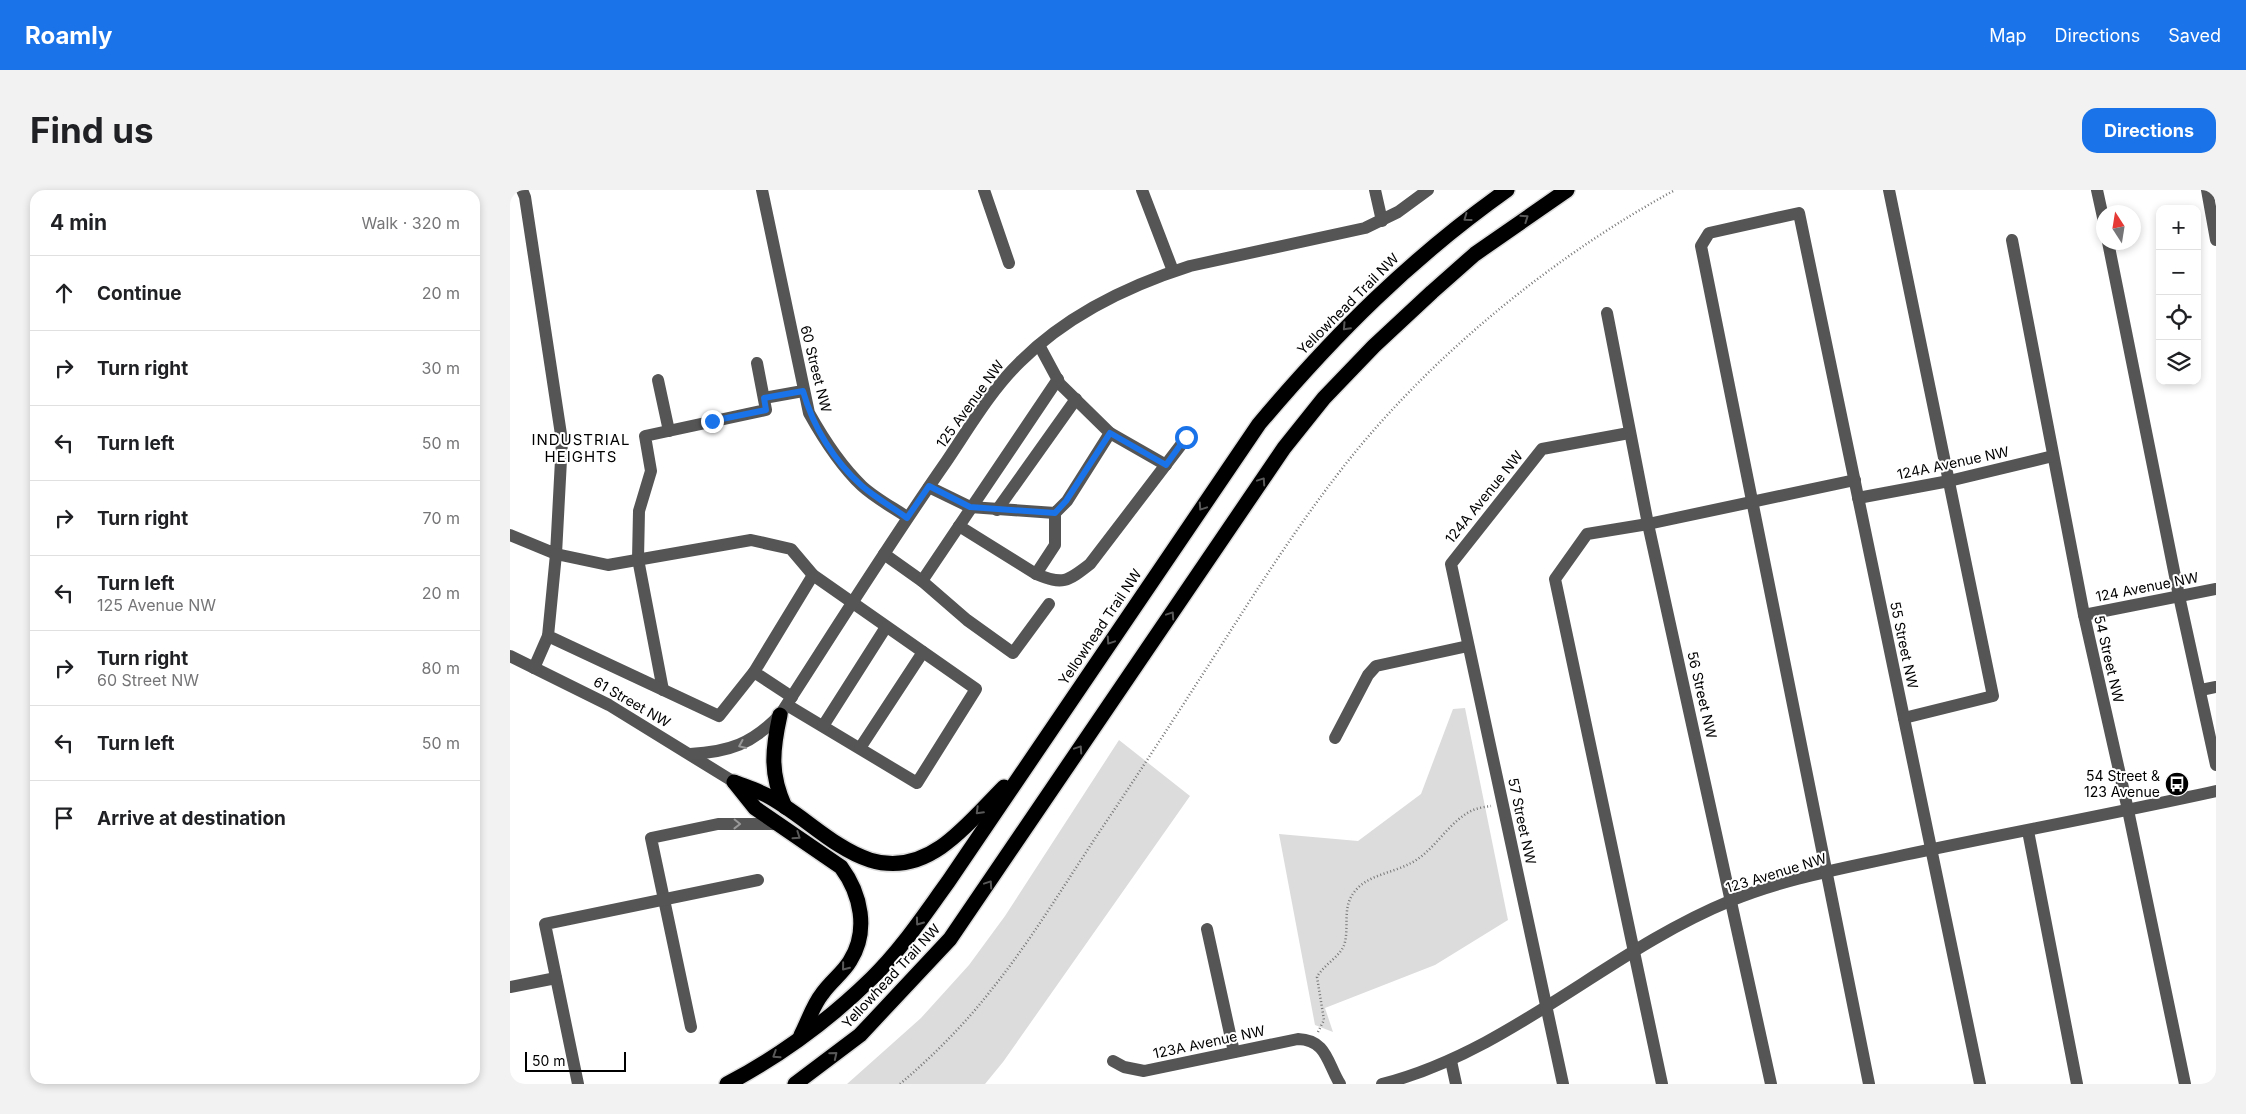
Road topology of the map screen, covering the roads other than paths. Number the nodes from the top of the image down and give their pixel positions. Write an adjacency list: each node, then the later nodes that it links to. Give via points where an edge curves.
1 (522, 190): 45 (street, via 562,441)
2 (762, 190): 24 (street, 60 Street NW)
3 (984, 190): 17 (street)
4 (1142, 190): 18 (street)
5 (1375, 190): 13 (street)
6 (1428, 190): 13 (street, 125 Avenue NW)
7 (1506, 190): 73 (highway, Yellowhead Trail NW, one-way to 73, via 1456,226 1358,314 1265,416)
8 (1567, 190): 98 (highway, Yellowhead Trail NW, one-way to 8, via 860,1035 950,939 1284,448 1324,398 1374,346 1475,254)
9 (1888, 190): 34 (street)
10 (2097, 190): 12 (street)
11 (2206, 190): 15 (street)
12 (2100, 205)
13 (1382, 221): 18 (street, 125 Avenue NW, via 1365,228)
14 (2012, 240): 31 (street, 54 Street NW)
15 (2216, 240)
16 (2110, 250): 53 (street)
17 (1009, 263)
18 (1173, 271): 20 (street, 125 Avenue NW, via 1113,295)
19 (1607, 313): 29 (street, 56 Street NW)
20 (1039, 345): 22 (street); 35 (street, 125 Avenue NW, via 997,388)
21 (757, 363): 25 (street)
22 (1058, 379): 26 (street); 38 (street)
23 (658, 380): 27 (street)
24 (803, 391): 25 (street); 41 (street, 60 Street NW, via 809,413 820,433 847,471)
25 (764, 398): 27 (street, via 766,410)
26 (1076, 398): 28 (street); 39 (street)
27 (669, 431): 47 (street, via 645,436 651,471 639,511)
28 (1110, 433): 32 (street); 40 (street)
29 (1629, 433): 42 (street, 56 Street NW); 48 (street, 124A Avenue NW, via 1542,449)
30 (1186, 437): 32 (street)
31 (2053, 456): 34 (street, 124A Avenue NW); 56 (street, 54 Street NW)
32 (1166, 465): 49 (street, via 1090,564 1071,579 1055,581)
33 (1855, 480): 36 (street, 55 Street NW); 37 (street); 37 (street, 55 Street NW, via 1799,213 1709,233 1701,246)
34 (1949, 481): 36 (street, 124A Avenue NW); 68 (street, via 1993,696)
35 (929, 486): 38 (street); 41 (street, 125 Avenue NW)
36 (1858, 498): 68 (street, 55 Street NW)
37 (1751, 502): 42 (street); 82 (street)
38 (970, 507): 39 (street); 43 (street)
39 (996, 510): 40 (street)
40 (1055, 513): 49 (street, via 1055,545)
41 (907, 518): 46 (street, 125 Avenue NW)
42 (1648, 524): 85 (street, 56 Street NW); 87 (street, via 1587,534 1555,579)
43 (959, 526): 49 (street); 51 (street)
44 (510, 535): 45 (street)
45 (556, 554): 47 (street, via 608,565); 58 (street)
46 (884, 554): 51 (street); 54 (street, 125 Avenue NW)
47 (638, 559): 50 (street, via 751,540 792,549); 65 (street)
48 (1451, 564): 59 (street, 57 Street NW)
49 (1036, 574)
50 (813, 575): 54 (street); 63 (street)
51 (922, 581): 55 (street, via 967,620 1013,653)
52 (2216, 589): 53 (street, 124 Avenue NW)
53 (2179, 596): 56 (street, 124 Avenue NW); 66 (street)
54 (852, 604): 57 (street); 67 (street, 125 Avenue NW)
55 (1049, 604)
56 (2084, 614): 78 (street, 54 Street NW)
57 (886, 627): 60 (street); 69 (street)
58 (548, 636): 62 (street); 65 (street)
59 (1468, 646): 70 (street, via 1376,666); 90 (street, 57 Street NW)
60 (923, 652): 71 (street); 71 (street, via 976,688 917,783)
61 (510, 656): 62 (street, 61 Street NW)
62 (534, 668): 72 (street, 61 Street NW, via 610,705)
63 (754, 672): 65 (street, via 718,716); 67 (street)
64 (2216, 687): 66 (street)
65 (663, 690)
66 (2201, 690): 74 (street)
67 (786, 706): 69 (street); 72 (street, 125 Avenue NW, one-way to 72, via 768,728 750,741 732,749); 77 (highway, via 773,756 776,786)
68 (1904, 718): 81 (street, 55 Street NW)
69 (823, 726): 71 (street)
70 (1335, 738)
71 (860, 748)
72 (690, 754): 75 (street, 61 Street NW)
73 (1026, 765): 77 (highway, one-way to 77, via 952,839 912,861 882,863 861,858); 92 (highway, Yellowhead Trail NW, one-way to 92, via 910,934 873,978)
74 (2216, 765)
75 (734, 782): 77 (highway, via 766,795); 79 (highway, via 755,808)
76 (2216, 791): 78 (street, 123 Avenue NW)
77 (786, 809)
78 (2128, 810): 80 (street, 123 Avenue NW); 108 (street, 54 Street NW)
79 (780, 824): 84 (street, one-way to 79, via 651,838 718,824); 92 (highway, one-way to 92, via 841,867 849,877 860,905 858,943 850,962 821,995)
80 (2028, 831): 81 (street, 123 Avenue NW); 107 (street)
81 (1931, 850): 82 (street, 123 Avenue NW); 106 (street, 55 Street NW)
82 (1828, 872): 85 (street, 123 Avenue NW); 105 (street)
83 (758, 880): 84 (street)
84 (664, 900): 88 (street, via 544,924); 91 (street)
85 (1732, 900): 87 (street, 123 Avenue NW); 104 (street, 56 Street NW)
86 (1207, 929): 93 (street)
87 (1634, 951): 90 (street, 123 Avenue NW); 103 (street)
88 (556, 978): 89 (street); 96 (street)
89 (510, 987)
90 (1546, 1005): 95 (street, 123 Avenue NW); 102 (street, 57 Street NW)
91 (692, 1027)
92 (799, 1040): 97 (highway, Yellowhead Trail NW, one-way to 97)
93 (1234, 1052): 94 (street, 123A Avenue NW, via 1144,1070 1124,1068); 99 (street, 123A Avenue NW, via 1298,1039 1313,1041 1324,1052)
94 (1113, 1061)
95 (1451, 1061): 100 (street, 123 Avenue NW); 101 (street)
96 (578, 1084)
97 (727, 1084)
98 (795, 1084)
99 (1340, 1084)
100 (1382, 1084)
101 (1456, 1084)
102 (1563, 1084)
103 (1662, 1084)
104 (1771, 1084)
105 (1870, 1084)
106 (1980, 1084)
107 (2077, 1084)
108 (2184, 1084)

